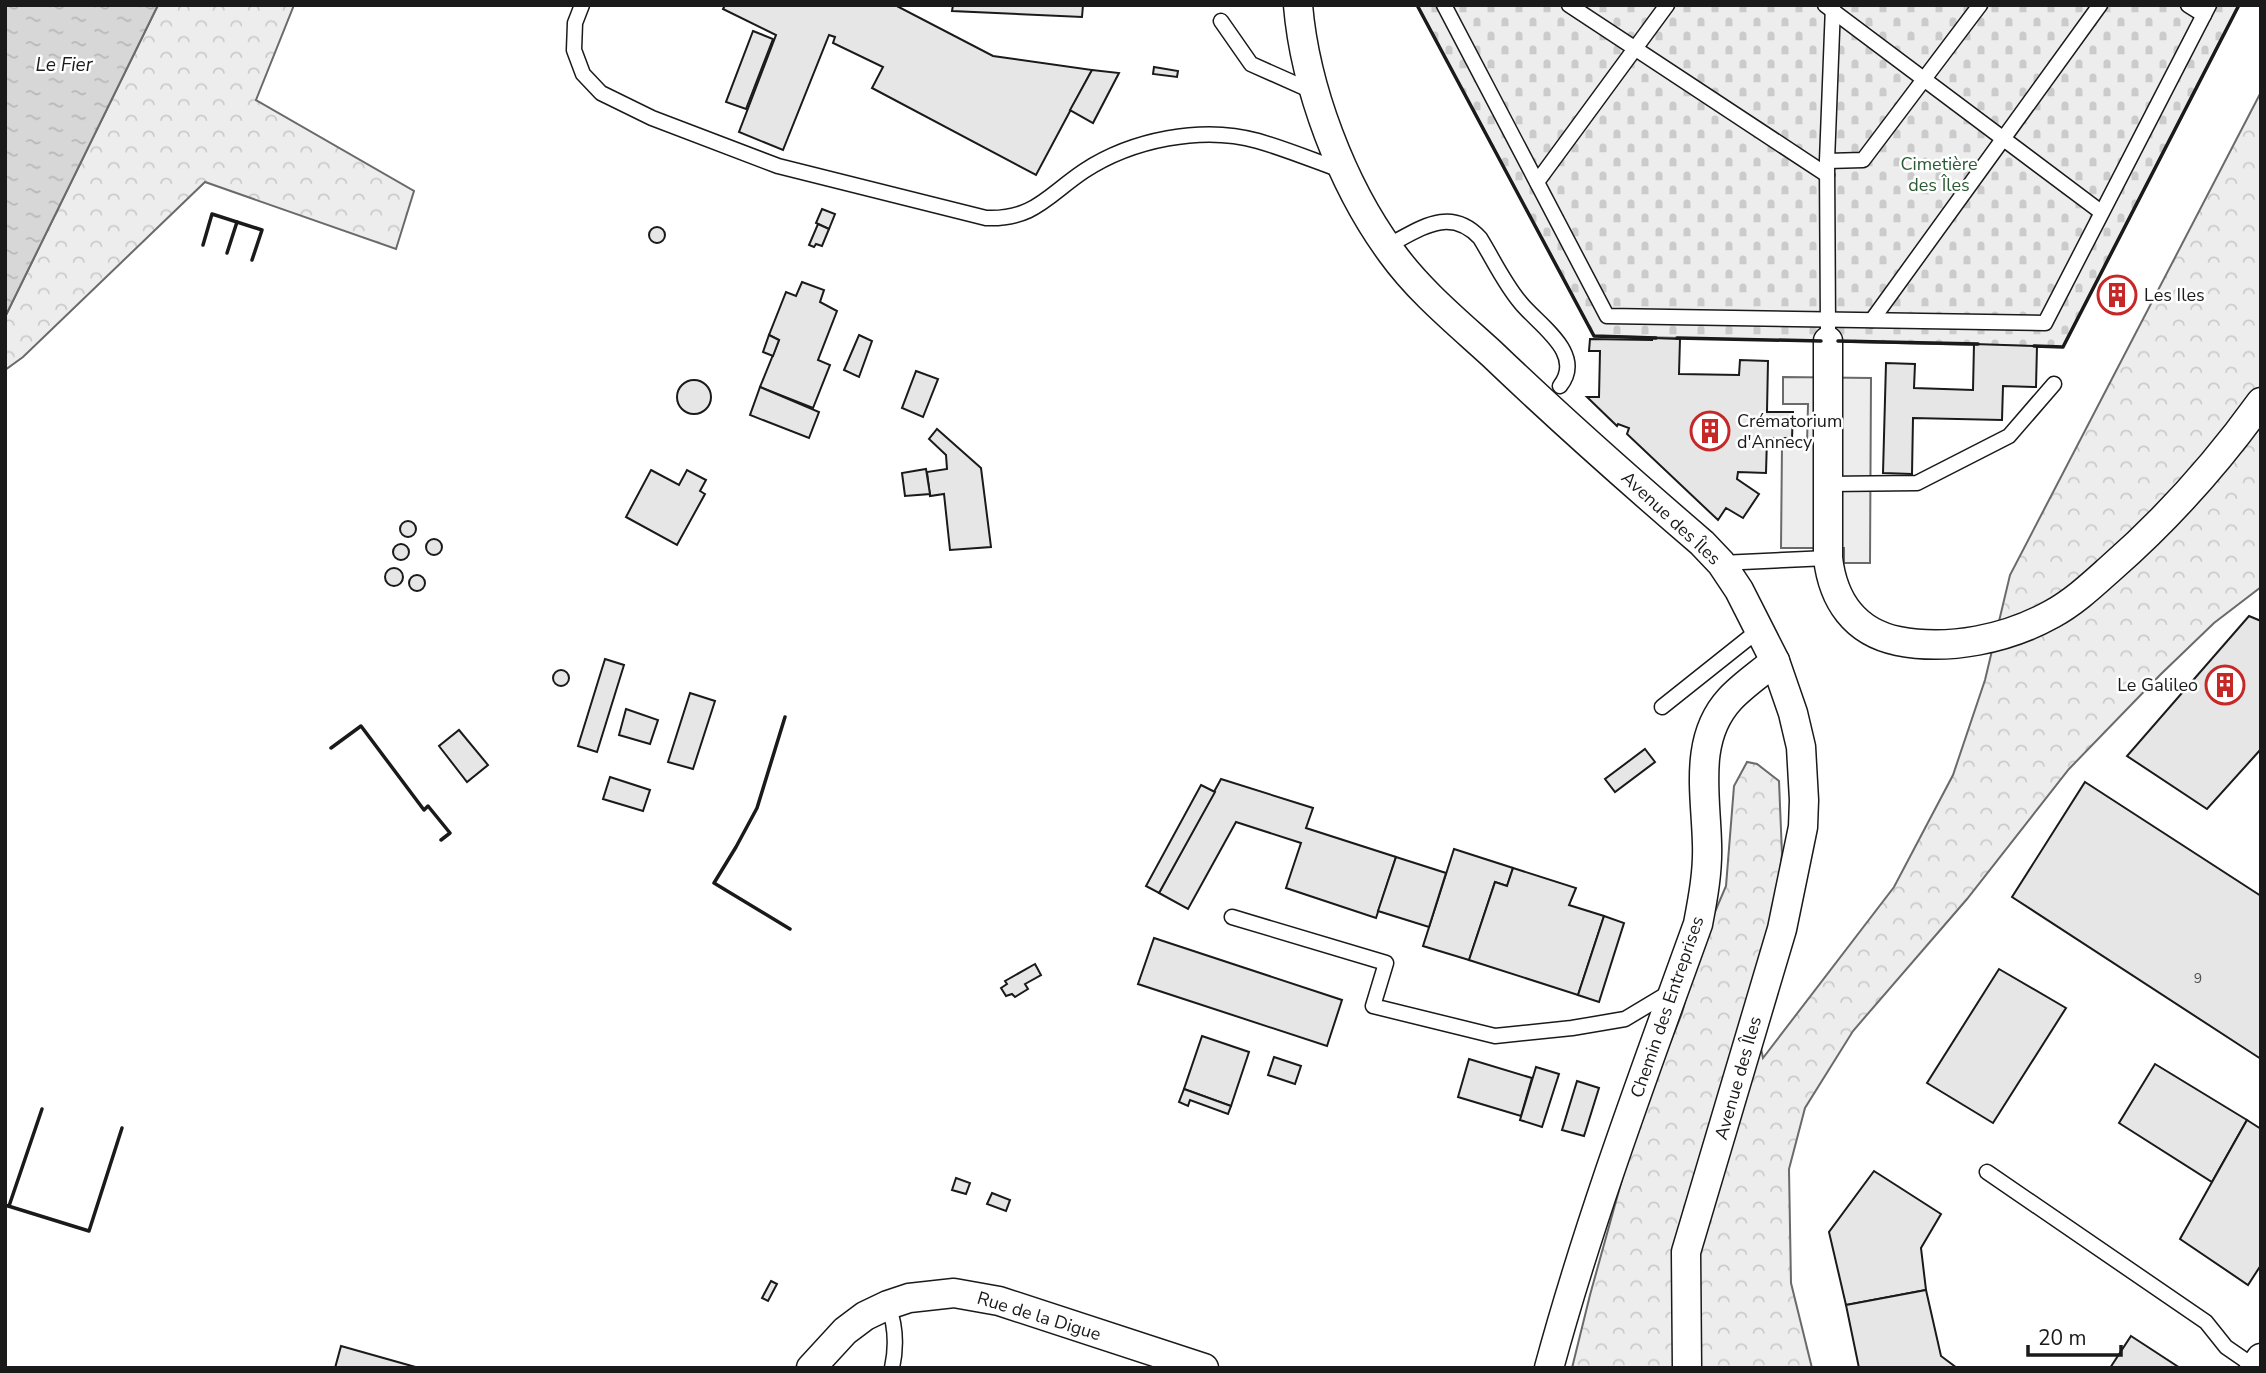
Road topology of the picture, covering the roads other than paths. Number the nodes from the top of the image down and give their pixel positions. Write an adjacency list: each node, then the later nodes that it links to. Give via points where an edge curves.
1 (582, 5): 17 (lane, via 575,23 574,50 583,74 601,93 652,118 778,166 986,218 1023,214 1111,156 1167,139 1226,136 1256,140)
2 (1298, 5): 14 (street, Avenue des Îles)
3 (1444, 5): 18 (lane)
4 (1569, 5): 12 (lane)
5 (1667, 5): 12 (lane)
6 (1980, 5): 13 (lane)
7 (2099, 5): 15 (lane)
8 (2188, 5): 10 (lane)
9 (1830, 7): 13 (lane); 16 (lane)
10 (2206, 10): 19 (lane)
11 (1222, 22): 14 (lane, via 1251,64)
12 (1636, 49): 16 (lane); 18 (lane)
13 (1924, 80): 15 (lane); 16 (lane, via 1863,160)
14 (1314, 92): 17 (street, Avenue des Îles)
15 (2003, 138): 19 (lane); 21 (lane)
16 (1827, 168): 22 (lane)
17 (1344, 172): 20 (street, Avenue des Îles)
18 (1537, 182): 22 (lane, via 1607,316)
19 (2101, 212): 21 (lane, via 2045,323)
20 (1387, 246): 24 (lane, via 1432,223 1457,222 1474,231 1520,303 1557,338 1567,373); 28 (street, Avenue des Îles, via 1421,288)
21 (1872, 320): 22 (lane)
22 (1828, 331): 26 (street)
23 (2053, 384): 26 (lane, via 2009,436 1917,483)
24 (1560, 386)
25 (2261, 402): 27 (street, via 2178,504 2130,552 2078,597 2023,628 1963,643 1885,638 1869,631 1844,608 1835,593)
26 (1828, 484): 27 (street)
27 (1828, 558): 28 (lane)
28 (1721, 563): 29 (street, Avenue des Îles)
29 (1760, 629): 30 (street, Avenue des Îles); 31 (lane)
30 (1775, 661): 33 (street, Chemin des Entreprises, via 1729,699 1710,735 1703,776 1707,844 1703,898); 41 (street, Avenue des Îles, via 1801,747 1803,827 1782,929 1686,1252)
31 (1662, 707)
32 (1232, 917): 33 (lane, via 1386,963 1373,1006 1495,1035 1625,1019)
33 (1674, 990): 40 (street, Chemin des Entreprises, via 1596,1212)
34 (1987, 1172): 36 (lane, via 2206,1322 2226,1347)
35 (888, 1305): 37 (street, Rue de la Digue, via 845,1331); 38 (lane, via 896,1340); 39 (street, Rue de la Digue, via 932,1294 976,1295)
36 (2257, 1364)
37 (811, 1368)
38 (892, 1368)
39 (1204, 1368)
40 (1549, 1368)
41 (1687, 1368)

